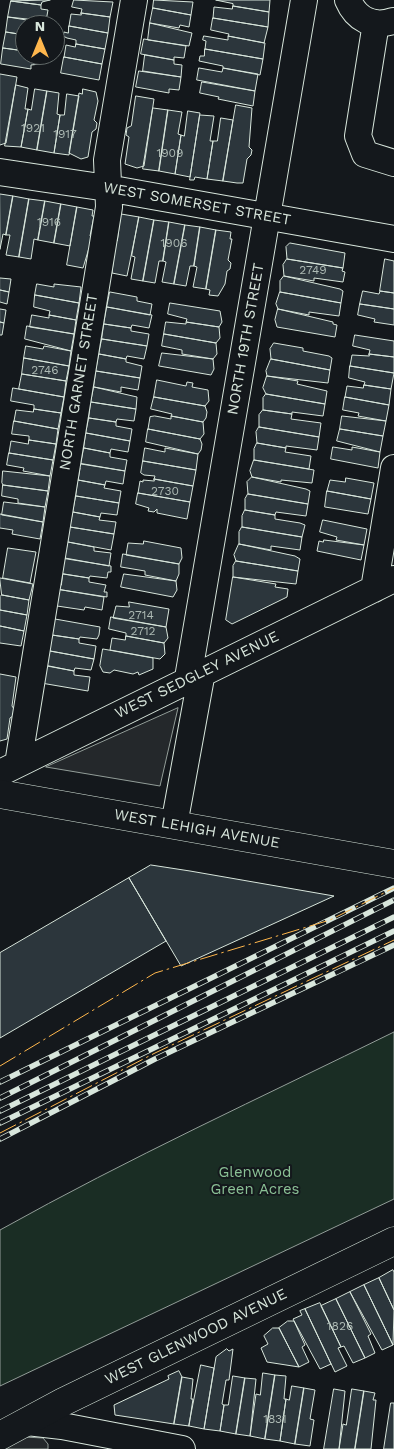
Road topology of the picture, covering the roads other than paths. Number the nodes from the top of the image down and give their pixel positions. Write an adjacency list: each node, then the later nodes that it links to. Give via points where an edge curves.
1 (134, 0): 7 (street, NORTH GARNET STREET, via 107,160)
2 (304, 0): 8 (street, NORTH 19TH STREET)
3 (348, 0): 4 (street, via 360,18)
4 (385, 22): 5 (street, via 358,136 365,154)
5 (394, 163)
6 (0, 172): 7 (street, WEST SOMERSET STREET)
7 (107, 188): 8 (street, WEST SOMERSET STREET); 13 (street, NORTH GARNET STREET, via 109,207)
8 (267, 216): 9 (street, WEST SOMERSET STREET); 12 (street, NORTH 19TH STREET)
9 (394, 239)
10 (394, 468): 11 (street)
11 (384, 584): 12 (street, WEST SEDGLEY AVENUE)
12 (195, 675): 13 (street, WEST SEDGLEY AVENUE); 15 (street, NORTH 19TH STREET)
13 (9, 768)
14 (0, 794): 15 (main road, WEST LEHIGH AVENUE)
15 (174, 825): 16 (main road, WEST LEHIGH AVENUE)
16 (394, 864)
17 (394, 1241): 18 (main road, WEST GLENWOOD AVENUE)
18 (61, 1426): 19 (main road, WEST GLENWOOD AVENUE, via 27,1422); 20 (street)
19 (0, 1436)
20 (182, 1449)

